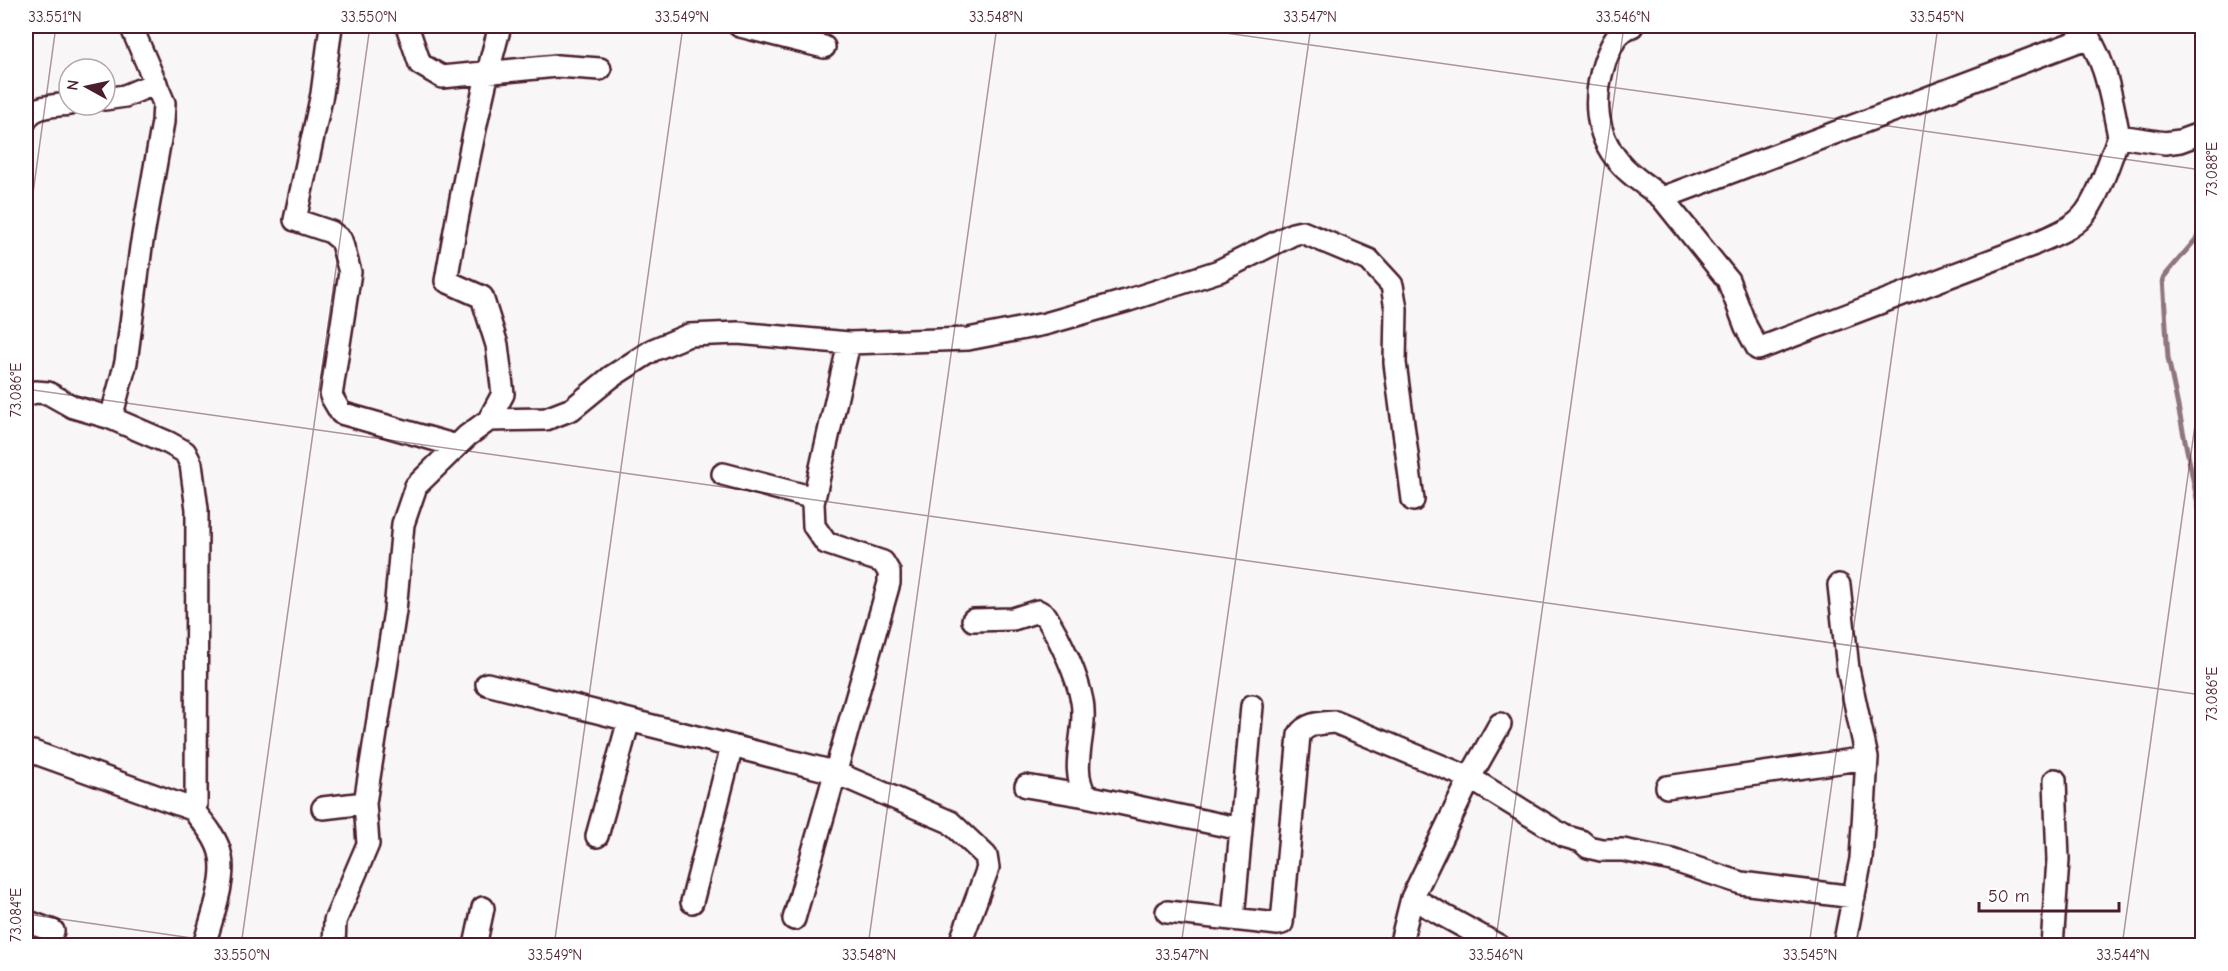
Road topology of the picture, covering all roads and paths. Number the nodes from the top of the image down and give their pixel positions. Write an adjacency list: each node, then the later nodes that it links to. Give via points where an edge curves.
1 (131, 26): 11 (street)
2 (331, 26): 22 (street, via 322,94 295,220 331,232 341,240 350,272 331,396 341,414)
3 (407, 26): 10 (street, via 420,63 442,77)
4 (500, 26): 10 (street)
5 (740, 26): 8 (street)
6 (1632, 26): 17 (street, via 1616,37 1599,78 1598,125 1619,162)
7 (2084, 31): 16 (street, via 2102,62); 17 (street)
8 (824, 47)
9 (600, 69): 10 (street, via 557,66)
10 (487, 73): 21 (street, via 446,281 482,297 497,345 502,394)
11 (156, 83): 12 (street); 20 (street, via 164,103 163,122 126,362)
12 (117, 97)
13 (57, 106): 14 (street, via 39,108 29,113)
14 (26, 120)
15 (2202, 133): 16 (street, via 2165,143)
16 (2119, 136): 17 (street, via 2091,205 2072,226 2032,246 1758,348 1728,280)
17 (1662, 198)
18 (849, 343): 21 (street, via 738,333 689,335 653,350 611,377 573,409 546,419); 24 (street); 25 (street, via 968,339 1045,324 1219,271 1302,232 1369,260 1392,285 1396,309 1395,363)
19 (26, 394): 20 (street, via 48,393 73,407)
20 (111, 418): 43 (street, via 185,452 191,464 196,509 196,805)
21 (489, 420): 22 (street)
22 (457, 446): 41 (street, via 416,486 403,524 395,611)
23 (723, 474): 24 (street)
24 (814, 498): 35 (street, via 814,526 826,543 883,562 889,572)
25 (1413, 500)
26 (1839, 585): 34 (street, via 1848,669)
27 (973, 620): 40 (street, via 1013,619 1038,611 1046,616 1082,702 1084,720 1078,770 1079,785)
28 (488, 684): 30 (street)
29 (1252, 706): 44 (street)
30 (629, 720): 32 (street); 45 (street)
31 (1500, 724): 36 (street)
32 (732, 746): 35 (street); 48 (street)
33 (26, 752): 43 (street)
34 (1867, 758): 39 (street); 46 (street, via 1861,859)
35 (834, 772): 51 (street); 58 (street, via 950,822 986,856 988,868)
36 (1470, 777): 46 (street, via 1588,847 1672,860 1741,883); 47 (street); 52 (street, via 1335,722 1302,729 1282,923)
37 (2055, 780): 62 (street, via 2058,860)
38 (1026, 786): 40 (street)
39 (1667, 787)
40 (1086, 796): 44 (street)
41 (365, 803): 42 (street); 56 (street, via 368,844 335,921)
42 (323, 808)
43 (192, 809): 55 (street, via 210,830 222,867)
44 (1241, 829): 52 (street)
45 (597, 836)
46 (1854, 897): 61 (street)
47 (1412, 898): 59 (street); 60 (street)
48 (692, 902)
49 (483, 908): 57 (street)
50 (1167, 912): 52 (street)
51 (794, 919)
52 (1233, 919)
53 (26, 921): 54 (street)
54 (53, 931)
55 (204, 945)
56 (333, 945)
57 (475, 945)
58 (959, 945)
59 (1400, 945)
60 (1499, 945)
61 (1844, 945)
62 (2052, 945)

